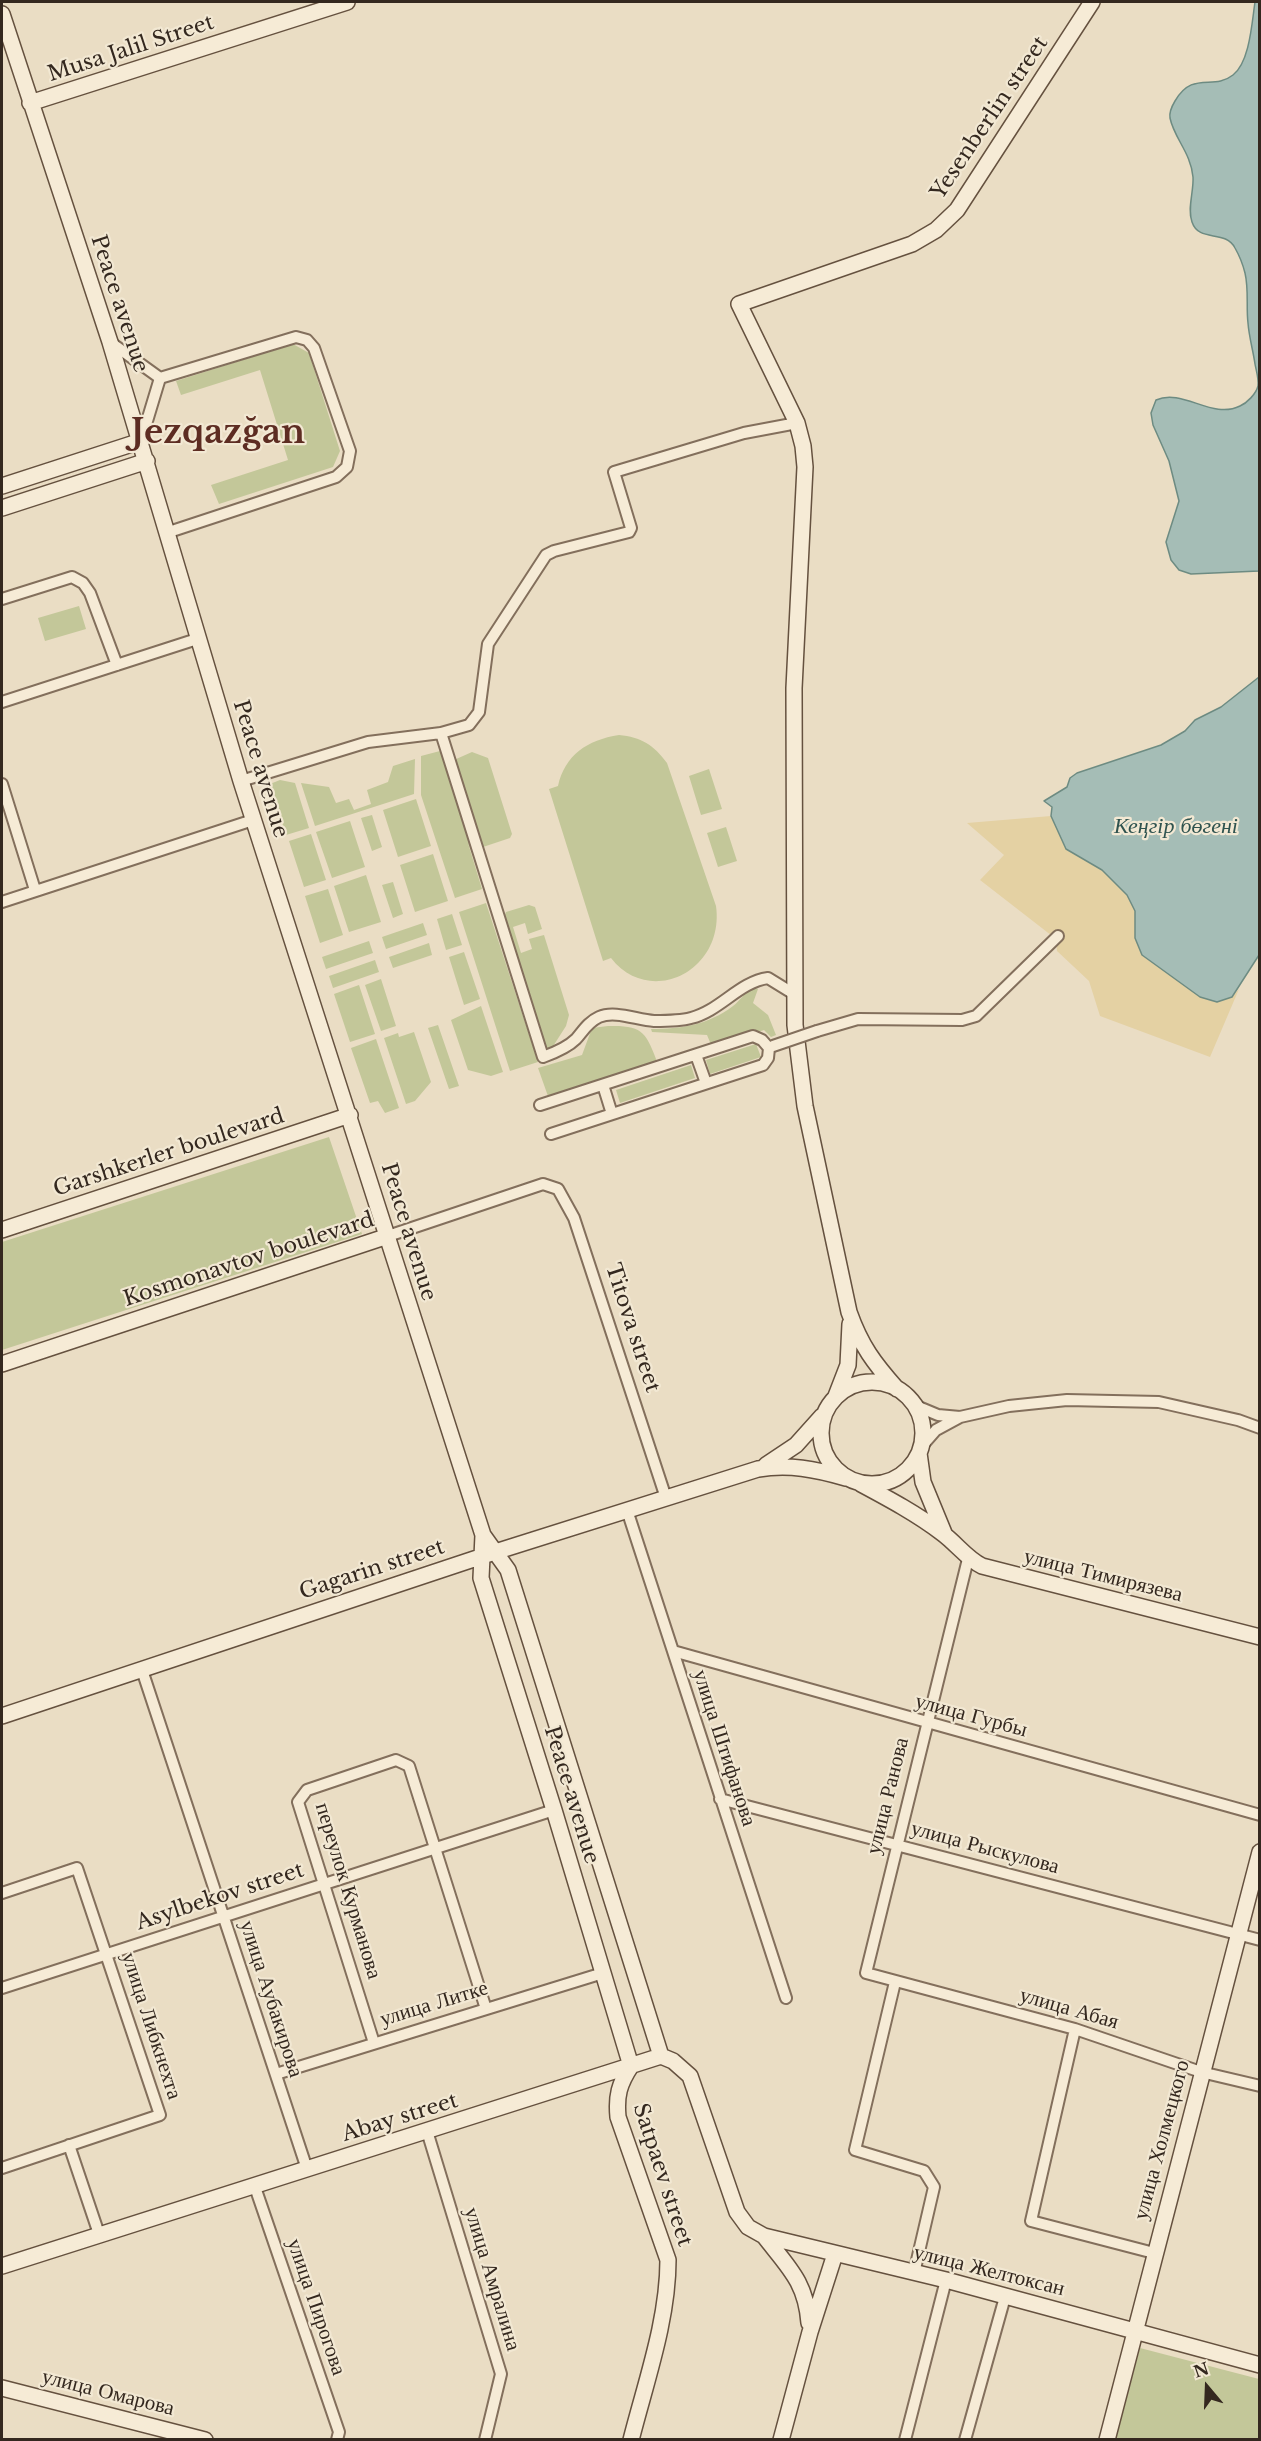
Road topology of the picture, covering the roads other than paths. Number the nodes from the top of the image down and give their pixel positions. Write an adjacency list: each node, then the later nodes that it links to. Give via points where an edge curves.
1 (347, 2): 4 (street, Musa Jalil Street)
2 (1092, 2): 7 (street, Yesenberlin street, via 957,210 936,230 912,244 739,304)
3 (2, 14): 4 (street, Peace avenue)
4 (30, 103): 5 (street, Peace avenue)
5 (110, 342): 6 (street); 8 (street, Peace avenue)
6 (160, 378): 8 (street); 12 (street, via 296,337 307,340 314,348 351,451 347,467 336,477)
7 (797, 423): 17 (street, via 744,433 614,472 629,532 546,555 488,644 479,712 469,725); 24 (street, via 805,467 794,688)
8 (141, 441): 9 (street, Peace avenue); 10 (street)
9 (147, 461): 11 (street); 12 (street, Peace avenue)
10 (2, 486)
11 (2, 508)
12 (169, 532): 14 (street, Peace avenue)
13 (2, 599): 15 (street, via 72,577 78,580 90,593)
14 (197, 639): 15 (street); 18 (street, Peace avenue)
15 (117, 665): 16 (street)
16 (2, 702)
17 (441, 733): 18 (street, via 368,742); 24 (street, via 543,1057 575,1040 583,1028 599,1017 654,1021 692,1018 738,993 751,980 768,978)
18 (241, 781): 20 (street, Peace avenue)
19 (2, 784): 21 (street)
20 (253, 820): 21 (street); 31 (street, Peace avenue)
21 (35, 890): 22 (street)
22 (2, 902)
23 (1058, 936): 25 (street, bridge, via 976,1016 962,1020 858,1019)
24 (794, 994): 36 (street, via 804,1106)
25 (771, 1047): 26 (street, via 753,1036); 27 (street, via 763,1065)
26 (696, 1055): 27 (street); 28 (street)
27 (706, 1083): 30 (street)
28 (603, 1085): 29 (street); 30 (street)
29 (540, 1106)
30 (612, 1114): 32 (street)
31 (350, 1115): 34 (street, Garshkerler boulevard); 35 (street, Peace avenue)
32 (551, 1134)
33 (543, 1184): 35 (street, Kosmonavtov boulevard); 48 (street, Titova street, via 563,1194 574,1218)
34 (2, 1230)
35 (387, 1236): 37 (street, Kosmonavtov boulevard); 51 (street, Peace avenue)
36 (849, 1312): 38 (street, via 871,1360); 39 (street, via 848,1365)
37 (2, 1364)
38 (897, 1389): 39 (street, via 887,1384 865,1383); 40 (street)
39 (836, 1397): 41 (street)
40 (914, 1404): 42 (street, via 938,1415); 44 (street, via 922,1427)
41 (825, 1412): 45 (street, via 796,1445); 46 (street, via 820,1432 824,1454)
42 (960, 1417): 43 (street, via 1009,1406 1067,1400 1159,1402); 44 (street, via 936,1430)
43 (1260, 1428)
44 (920, 1449): 47 (street, via 911,1466 897,1478); 50 (street, via 923,1482)
45 (758, 1469): 46 (street, via 793,1466); 48 (street, Gagarin street)
46 (846, 1478): 47 (street)
47 (861, 1484): 50 (street)
48 (666, 1498): 49 (street, Gagarin street)
49 (627, 1510): 51 (street, Gagarin street); 54 (street, улица Штифанова)
50 (946, 1536): 52 (street, улица Тимирязева)
51 (488, 1554): 55 (street, Gagarin street); 59 (street, Peace avenue, via 481,1578); 78 (street, Peace avenue, via 508,1570)
52 (968, 1559): 53 (street, улица Тимирязева, via 1007,1573); 57 (street, улица Ранова)
53 (1260, 1638)
54 (673, 1651): 57 (street, улица Гурбы); 58 (street, улица Штифанова)
55 (142, 1670): 56 (street, Gagarin street); 66 (street, улица Аубакирова)
56 (2, 1716)
57 (926, 1724): 60 (street, улица Гурбы); 61 (street, улица Ранова)
58 (720, 1799): 61 (street, улица Рыскулова); 74 (street, улица Штифанова)
59 (554, 1810): 62 (street, Asylbekov street); 70 (street, Peace avenue)
60 (1260, 1815)
61 (896, 1845): 67 (street, улица Рыскулова); 71 (street, улица Ранова)
62 (434, 1848): 64 (street, Asylbekov street); 64 (street, переулок Курманова, via 409,1766 396,1760 306,1790 298,1802); 75 (street, переулок Курманова)
63 (1260, 1852): 67 (street, улица Холмецкого)
64 (324, 1884): 66 (street, Asylbekov street); 77 (street, переулок Курманова)
65 (2, 1893): 69 (street, улица Либкнехта, via 77,1868)
66 (224, 1917): 69 (street, Asylbekov street); 81 (street, улица Аубакирова)
67 (1240, 1935): 68 (street, улица Рыскулова); 80 (street, улица Холмецкого)
68 (1260, 1940)
69 (106, 1955): 73 (street, Asylbekov street); 84 (street, улица Либкнехта, via 160,2115)
70 (603, 1973): 75 (street, улица Литке); 79 (street, Peace avenue)
71 (866, 1973): 72 (street, улица Абая)
72 (895, 1982): 76 (street, улица Абая); 93 (street, via 855,2150 924,2171 934,2187)
73 (2, 1988)
74 (786, 1998)
75 (486, 2008): 77 (street, улица Литке)
76 (1075, 2029): 80 (street, улица Абая); 90 (street, via 1031,2221)
77 (374, 2043): 81 (street, улица Литке)
78 (661, 2056): 79 (street, Abay street); 89 (street, улица Желтоксан, via 690,2076 737,2212 748,2227)
79 (631, 2066): 83 (street, Abay street); 103 (street, Satpaev street, via 620,2082 616,2099 618,2117 668,2260 668,2283)
80 (1201, 2072): 82 (street, улица Абая); 90 (street, улица Холмецкого)
81 (276, 2074): 86 (street, улица Аубакирова)
82 (1260, 2086)
83 (426, 2131): 86 (street, Abay street); 102 (street, улица Амралина, via 501,2374)
84 (69, 2145): 85 (street, улица Либкнехта); 88 (street)
85 (2, 2168)
86 (307, 2169): 87 (street, Abay street)
87 (255, 2187): 88 (street, Abay street); 101 (street, улица Пирогова, via 339,2433)
88 (99, 2234): 92 (street, Abay street)
89 (764, 2236): 91 (street, улица Желтоксан); 97 (street, via 805,2292)
90 (1154, 2253): 96 (street, улица Холмецкого)
91 (835, 2254): 93 (street, улица Желтоксан); 97 (street)
92 (2, 2266)
93 (914, 2273): 94 (street, улица Желтоксан)
94 (946, 2280): 95 (street, улица Желтоксан); 105 (street)
95 (1005, 2297): 96 (street, улица Желтоксан); 106 (street)
96 (1135, 2330): 98 (street, улица Желтоксан); 107 (street, улица Холмецкого)
97 (810, 2332): 104 (street)
98 (1260, 2365)
99 (2, 2388): 100 (street, улица Омарова)
100 (205, 2439)
101 (337, 2439)
102 (485, 2439)
103 (631, 2439)
104 (781, 2439)
105 (905, 2439)
106 (965, 2439)
107 (1107, 2439)

